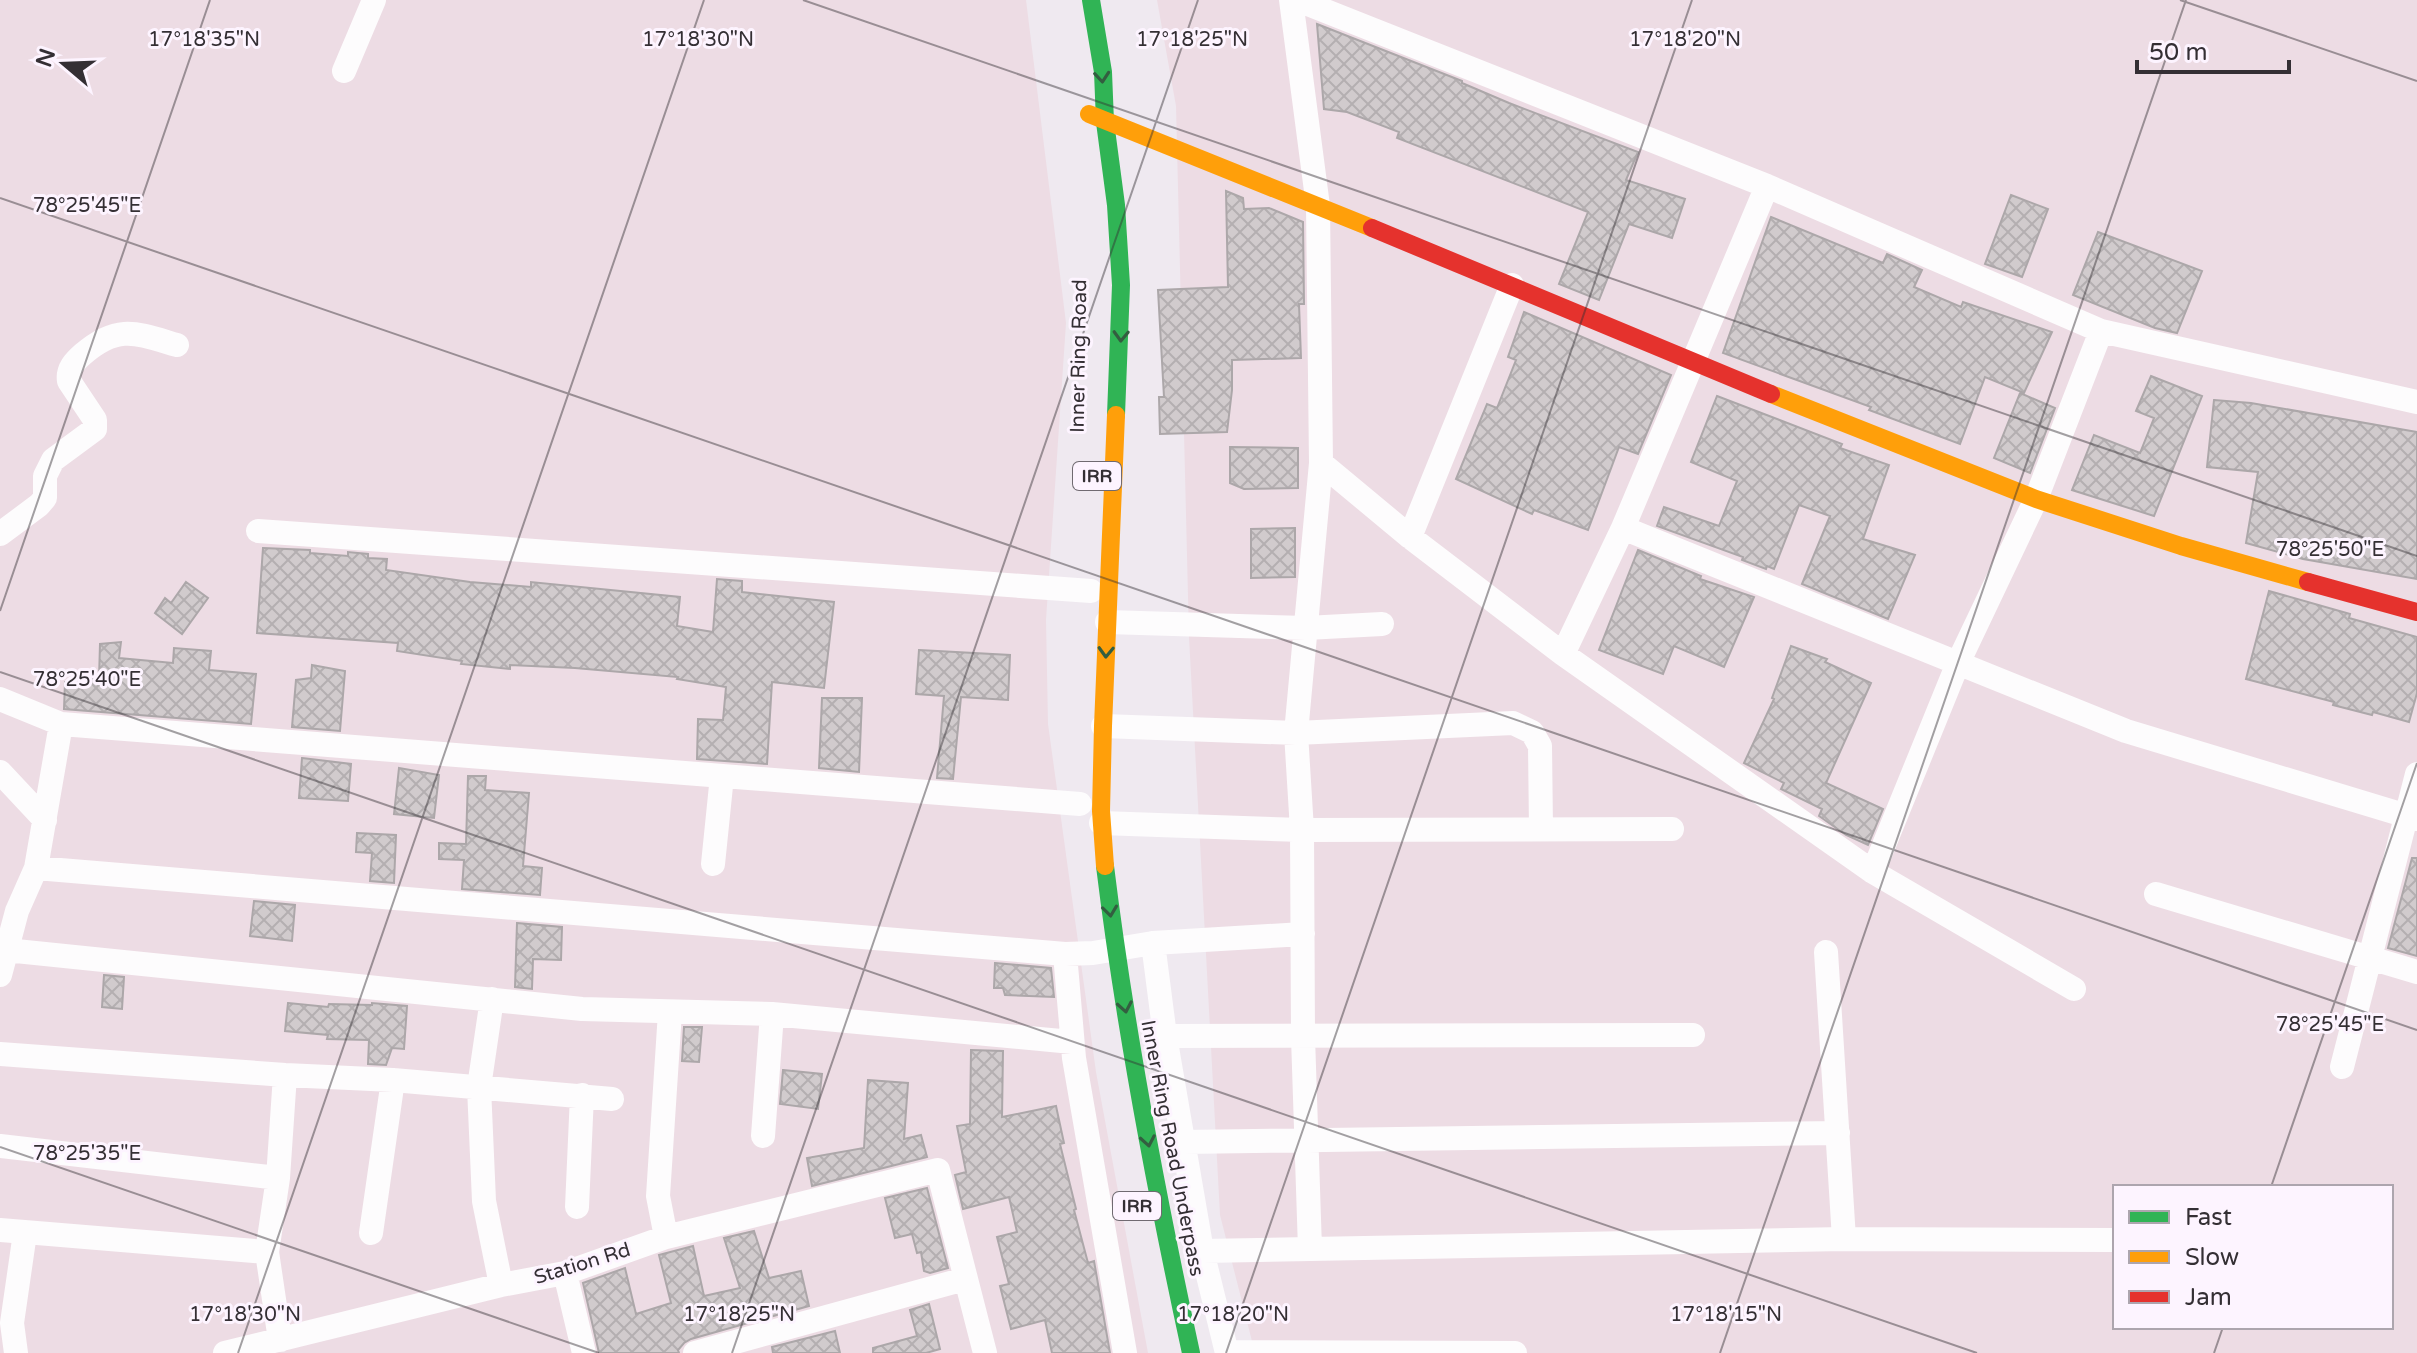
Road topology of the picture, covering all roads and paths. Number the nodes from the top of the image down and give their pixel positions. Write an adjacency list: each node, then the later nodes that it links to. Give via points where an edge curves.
1 (374, 0): 7 (street)
2 (1074, 0): 6 (main road)
3 (1091, 0): 9 (main road, Inner Ring Road / IRR, one-way to 9, via 1103,72)
4 (1291, 0): 11 (street)
5 (1298, 0): 10 (street)
6 (1080, 43)
7 (344, 71)
8 (1085, 86): 9 (main road, Inner Ring Road / IRR)
9 (1097, 118): 11 (main road); 23 (main road, Inner Ring Road / IRR, via 1104,335); 25 (main road, Inner Ring Road / IRR, one-way to 25, via 1116,205 1121,285)
10 (1767, 186): 13 (street); 15 (street)
11 (1318, 206): 12 (main road); 17 (street)
12 (1512, 285): 15 (main road); 22 (street)
13 (2101, 331): 16 (street); 18 (street)
14 (177, 345): 21 (street, via 120,333 100,339 75,362 69,381 95,420 95,429 53,460 45,476 45,498)
15 (1693, 363): 18 (main road); 19 (street)
16 (2417, 402)
17 (1321, 463): 22 (street); 27 (street)
18 (2036, 499): 24 (main road); 30 (street)
19 (1623, 528): 28 (street); 30 (street)
20 (258, 531): 23 (street)
21 (0, 534)
22 (1410, 537): 28 (street)
23 (1091, 591): 29 (main road, Inner Ring Road / IRR)
24 (2417, 612)
25 (1107, 622): 27 (street); 33 (main road, Inner Ring Road / IRR, one-way to 33)
26 (1382, 624): 27 (street)
27 (1306, 628): 34 (street)
28 (1563, 654): 46 (street)
29 (1087, 661)
30 (1958, 663): 39 (street, via 2126,731); 46 (street)
31 (0, 699): 32 (street)
32 (61, 724): 37 (street); 40 (street)
33 (1103, 726): 34 (street); 38 (main road, Inner Ring Road / IRR)
34 (1296, 733): 41 (street, via 1513,723 1532,732 1540,746); 43 (street)
35 (0, 772): 40 (street)
36 (2417, 774): 39 (street)
37 (722, 776): 38 (street); 44 (street)
38 (1086, 811): 43 (street); 53 (main road, Inner Ring Road / IRR, one-way to 53)
39 (2411, 817): 56 (street)
40 (45, 820): 45 (street)
41 (1541, 828): 42 (street); 43 (street)
42 (1672, 829)
43 (1302, 830): 50 (street)
44 (713, 864)
45 (36, 868): 49 (street); 55 (street)
46 (1873, 872): 59 (street)
47 (0, 892): 49 (street)
48 (2156, 894): 56 (street)
49 (17, 911): 52 (street)
50 (1303, 934): 51 (street); 65 (street)
51 (1153, 943): 53 (street); 64 (street)
52 (6, 950): 58 (street); 60 (street)
53 (1098, 950): 55 (street); 102 (main road, Inner Ring Road Underpass / IRR, one-way to 102)
54 (1826, 952): 74 (street)
55 (1065, 954): 66 (street)
56 (2369, 959): 57 (street); 68 (street)
57 (2417, 972)
58 (0, 975)
59 (2074, 989)
60 (492, 999): 61 (street); 71 (street)
61 (670, 1012): 62 (street); 84 (street, via 658,1196)
62 (772, 1014): 66 (street); 75 (street)
63 (1693, 1035): 65 (street)
64 (1165, 1036): 65 (street); 76 (street)
65 (1303, 1037): 77 (street)
66 (1072, 1042): 101 (street)
67 (0, 1054): 69 (street)
68 (2342, 1067)
69 (285, 1075): 70 (street); 79 (street)
70 (393, 1080): 71 (street); 83 (street)
71 (479, 1087): 72 (street); 92 (street, via 484,1201)
72 (582, 1095): 73 (street); 80 (street)
73 (612, 1099)
74 (1838, 1133): 77 (street); 85 (street)
75 (763, 1136)
76 (1183, 1142): 77 (street); 88 (street)
77 (1305, 1142): 87 (street)
78 (0, 1146): 79 (street)
79 (278, 1178): 89 (street)
80 (577, 1207)
81 (0, 1230): 82 (street)
82 (25, 1233): 89 (street); 93 (street)
83 (371, 1233)
84 (666, 1237): 90 (street, Station Rd); 91 (street, Station Rd, via 938,1170)
85 (1844, 1239): 86 (street); 87 (street)
86 (2113, 1240)
87 (1310, 1249): 88 (street)
88 (1202, 1251): 95 (street)
89 (267, 1252): 94 (street)
90 (565, 1273): 92 (street, Station Rd); 98 (street)
91 (965, 1279): 99 (street); 100 (street)
92 (501, 1285): 94 (street, Station Rd)
93 (6, 1322): 96 (street)
94 (280, 1340): 97 (street, Station Rd)
95 (1227, 1352): 103 (street)
96 (16, 1353)
97 (225, 1353)
98 (584, 1353)
99 (695, 1353)
100 (985, 1353)
101 (1125, 1353)
102 (1191, 1353)
103 (1515, 1353)

